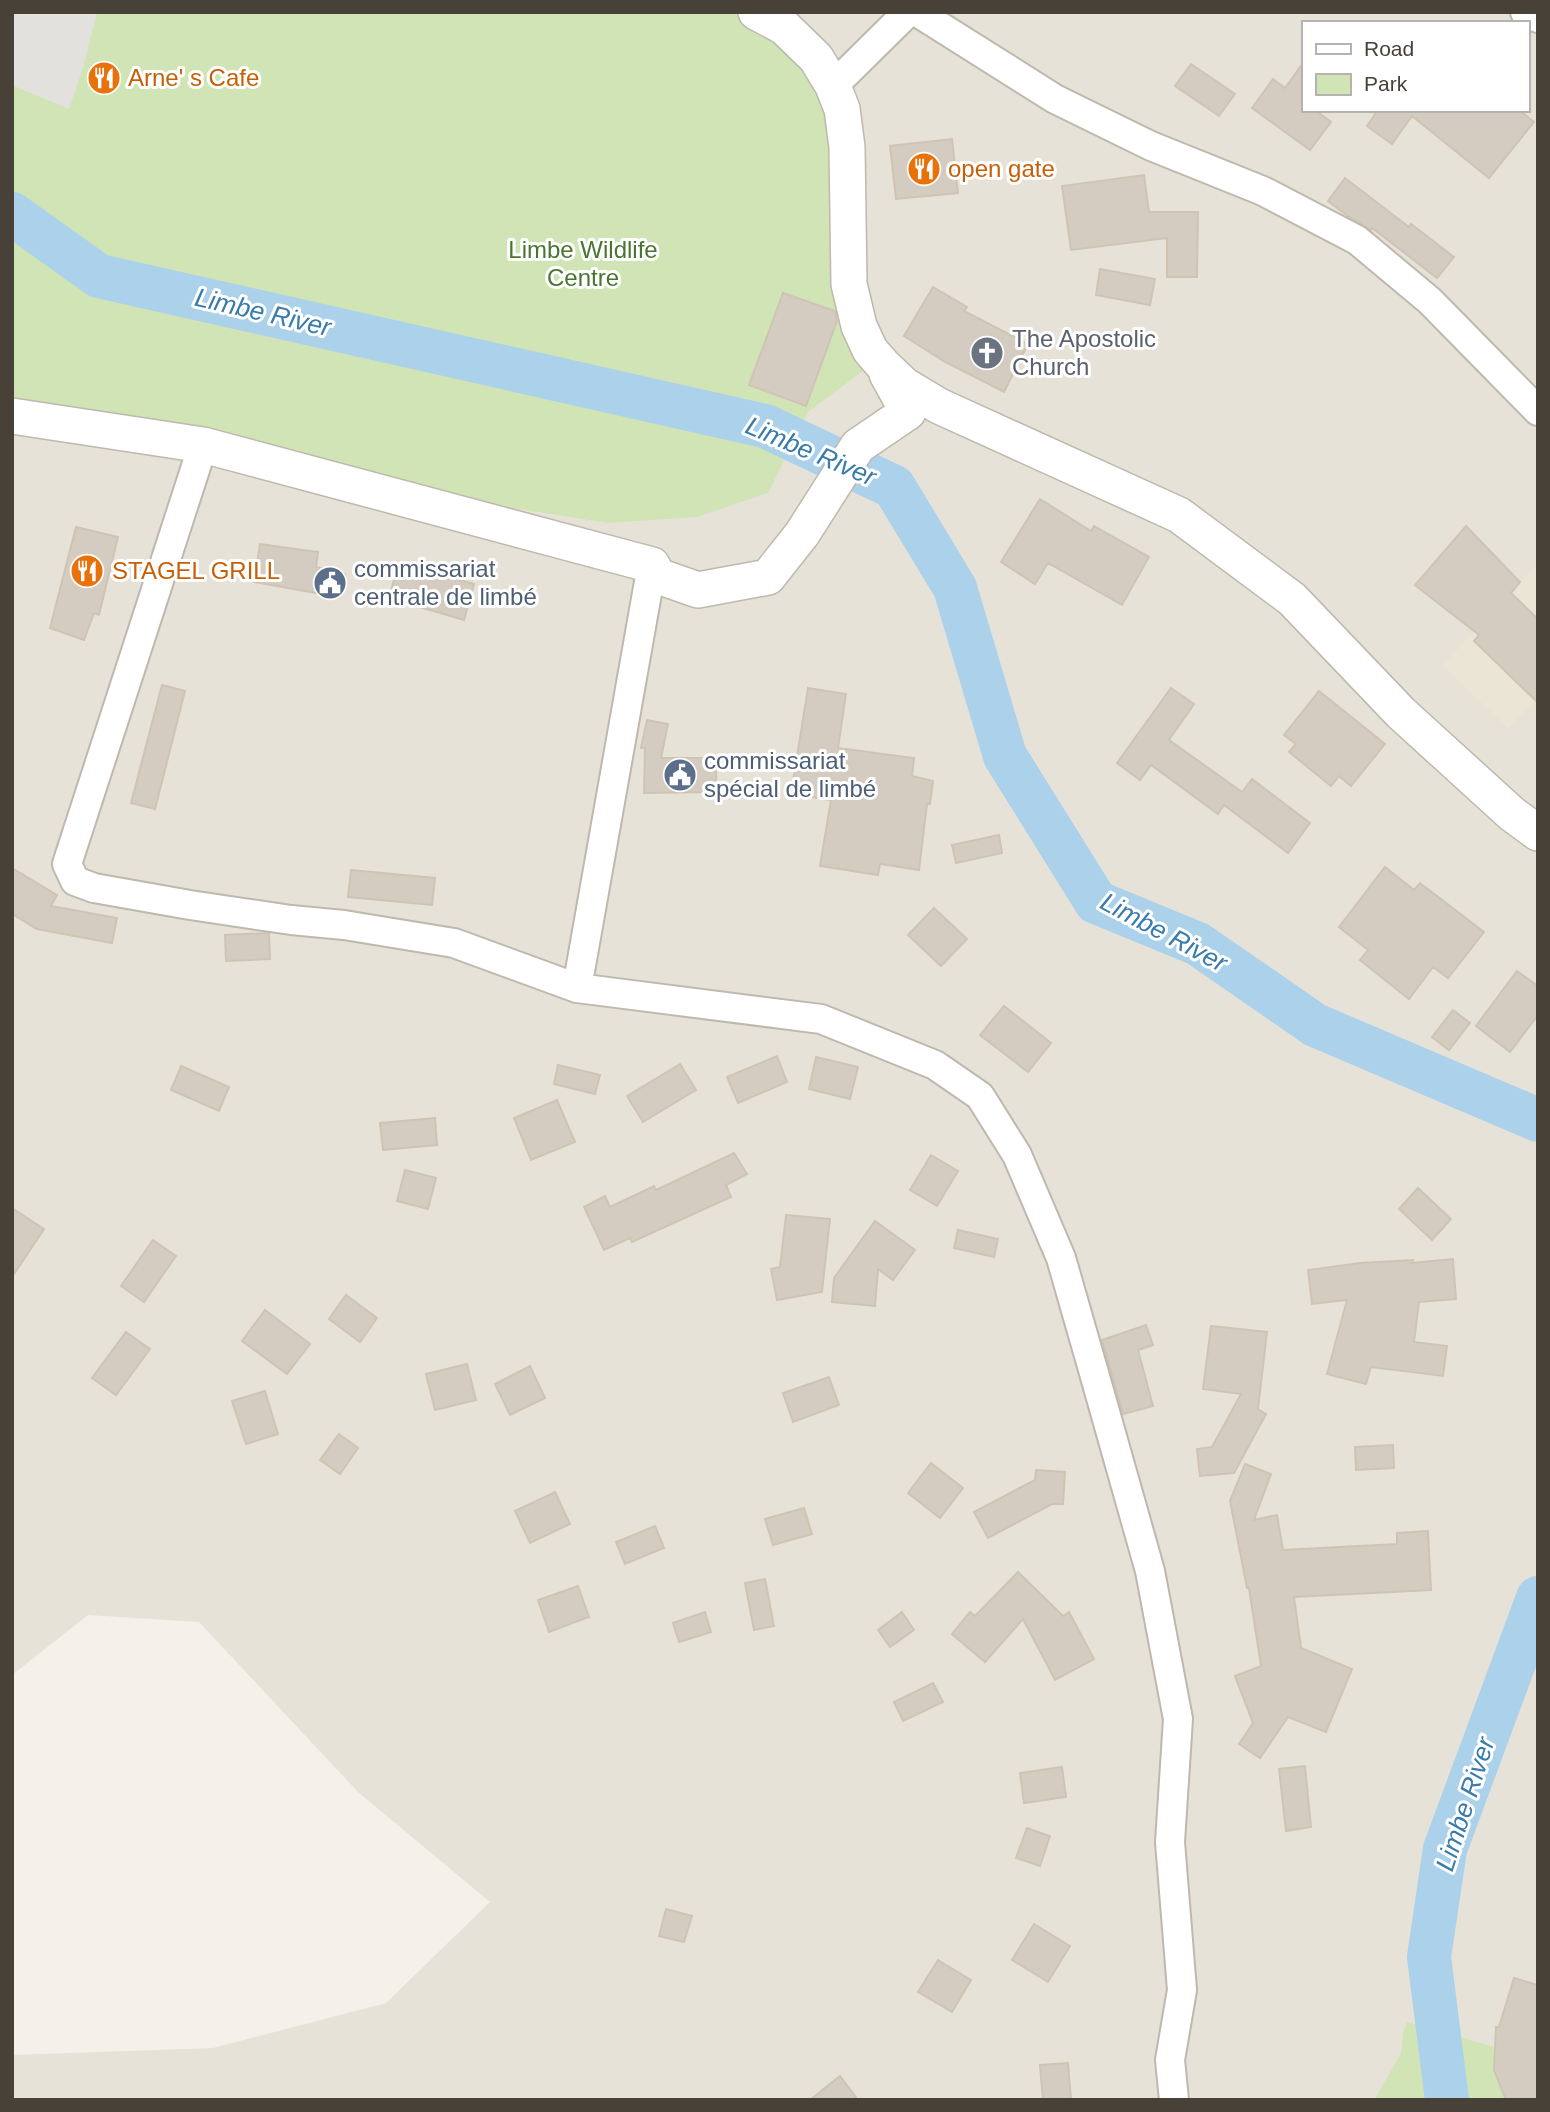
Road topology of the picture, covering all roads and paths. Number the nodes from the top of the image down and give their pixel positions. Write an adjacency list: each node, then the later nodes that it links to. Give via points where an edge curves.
1 (756, 12): 6 (street, via 792,34 816,58)
2 (908, 12): 6 (street)
3 (917, 12): 8 (street, via 1055,99 1151,146 1263,191 1357,240 1430,301)
4 (1525, 12): 5 (street)
5 (1538, 18)
6 (833, 86): 7 (street, via 842,109 847,147 849,285 859,326)
7 (883, 365): 11 (street, via 908,412 858,446 828,497 768,577 698,590 658,576); 12 (street, via 939,406 1179,515 1292,599 1401,713)
8 (1538, 411)
9 (12, 416): 10 (street)
10 (203, 444): 11 (street); 13 (street, via 66,864 75,881 190,905 454,943)
11 (652, 565): 13 (street)
12 (1538, 833)
13 (577, 988): 14 (street, via 821,1019 934,1065 980,1096 1017,1155 1061,1258 1150,1571 1178,1719 1170,1842 1182,1990 1170,2060)
14 (1174, 2100)

